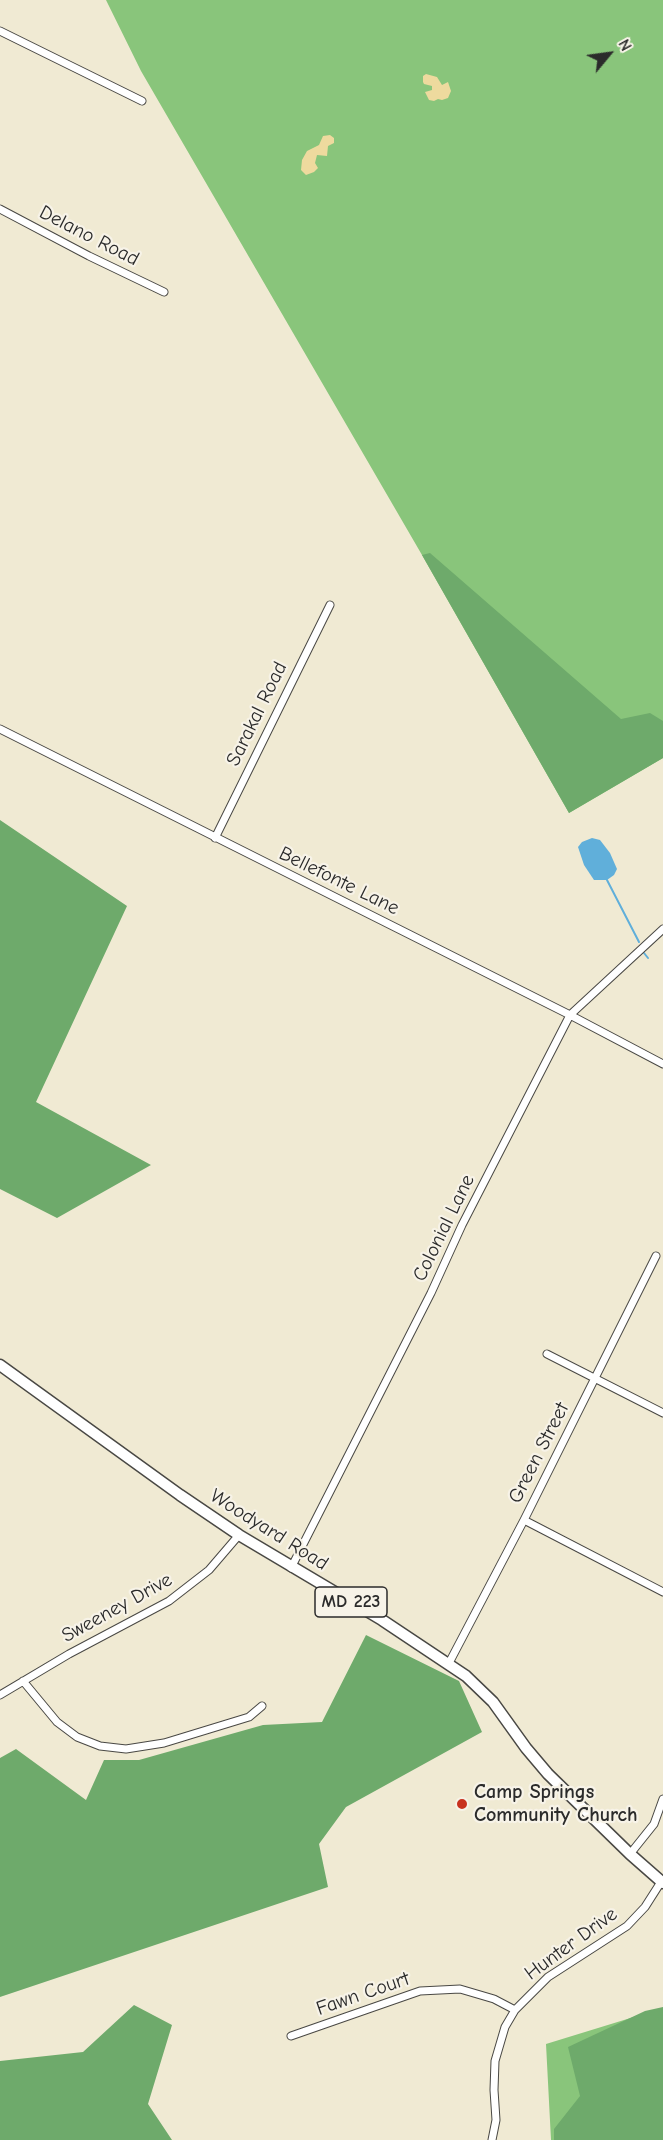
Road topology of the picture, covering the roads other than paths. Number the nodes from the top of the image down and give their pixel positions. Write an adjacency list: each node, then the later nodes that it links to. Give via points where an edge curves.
1 (0, 31): 2 (street)
2 (142, 101)
3 (0, 209): 4 (street, Delano Road)
4 (164, 292)
5 (330, 605): 7 (street, Sarakal Road)
6 (0, 729): 7 (street, Bellefonte Lane)
7 (215, 838): 9 (street, Bellefonte Lane)
8 (663, 929): 9 (street, Colonial Lane)
9 (570, 1015): 10 (street, Bellefonte Lane); 18 (street, Colonial Lane)
10 (663, 1064)
11 (656, 1256): 14 (street, Green Street)
12 (547, 1354): 14 (street)
13 (0, 1365): 17 (main road, Woodyard Road / MD 223)
14 (596, 1379): 15 (street); 16 (street, Green Street)
15 (663, 1413)
16 (524, 1520): 19 (street); 20 (street, Green Street)
17 (239, 1536): 18 (main road, Woodyard Road / MD 223); 21 (street, Sweeney Drive, via 209,1570 169,1601)
18 (291, 1568): 20 (main road, Woodyard Road / MD 223)
19 (663, 1592)
20 (449, 1663): 25 (main road, Woodyard Road / MD 223, via 479,1686 538,1762)
21 (23, 1681): 22 (street, Sweeney Drive); 23 (street, via 57,1722 77,1737 100,1746 126,1749 164,1743 249,1717)
22 (0, 1695)
23 (262, 1706)
24 (663, 1799): 25 (street, via 654,1824)
25 (630, 1854): 26 (main road, Woodyard Road / MD 223)
26 (662, 1882): 27 (street, Hunter Drive, via 627,1926 548,1977)
27 (515, 2010): 28 (street, Fawn Court, via 460,1989 420,1991); 29 (street, Hunter Drive, via 495,2061 496,2120)
28 (291, 2036)
29 (492, 2140)

